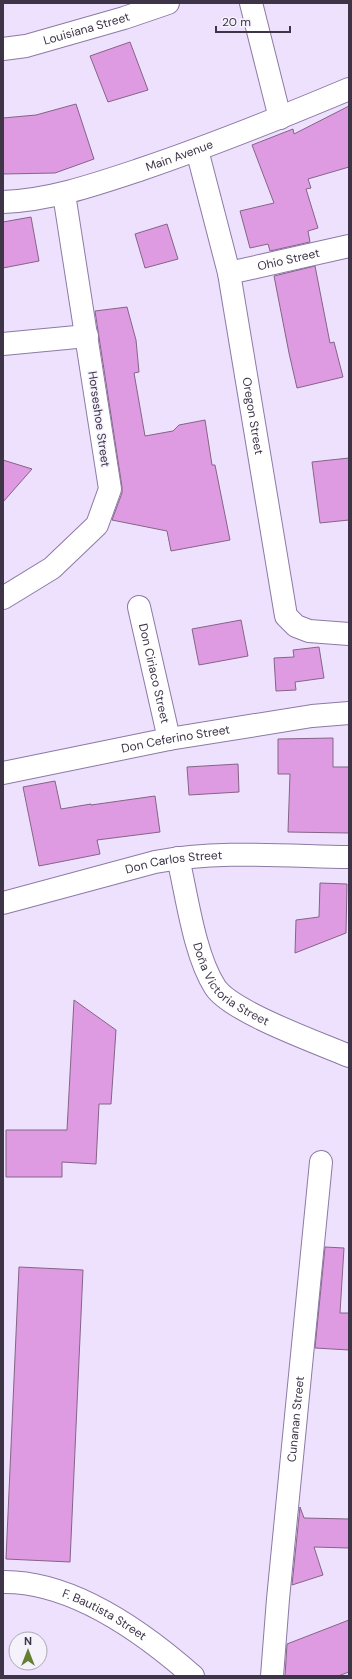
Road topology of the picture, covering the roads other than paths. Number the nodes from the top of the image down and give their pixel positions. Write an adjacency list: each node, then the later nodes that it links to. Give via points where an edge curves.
1 (168, 3): 3 (street, Louisiana Street, via 26,46)
2 (251, 3): 5 (street)
3 (3, 49)
4 (349, 89): 5 (street, Main Avenue)
5 (280, 118): 6 (street, Main Avenue)
6 (197, 150): 7 (street, Main Avenue); 10 (street, Oregon Street)
7 (64, 194): 8 (street, Main Avenue); 11 (street, Horseshoe Street)
8 (3, 202)
9 (349, 246): 10 (street, Ohio Street)
10 (229, 273): 15 (street, Oregon Street, via 286,616 296,626 309,631)
11 (87, 336): 12 (street); 13 (street, Horseshoe Street, via 110,489 105,505 97,525 52,568)
12 (3, 344)
13 (3, 598)
14 (139, 607): 17 (street, Don Ciriaco Street)
15 (349, 634)
16 (349, 713): 17 (street, Don Ceferino Street, via 312,716)
17 (169, 739): 18 (street, Don Ceferino Street)
18 (3, 773)
19 (349, 857): 20 (street, Don Carlos Street)
20 (178, 858): 21 (street, Don Carlos Street); 22 (street, Doña Victoria Street, via 198,945 216,988 233,1004 257,1017)
21 (3, 903)
22 (349, 1056)
23 (321, 1162): 26 (street, Cunanan Street)
24 (3, 1582): 25 (street, F. Bautista Street, via 38,1586 70,1594 121,1622 160,1648)
25 (193, 1676)
26 (272, 1676)

